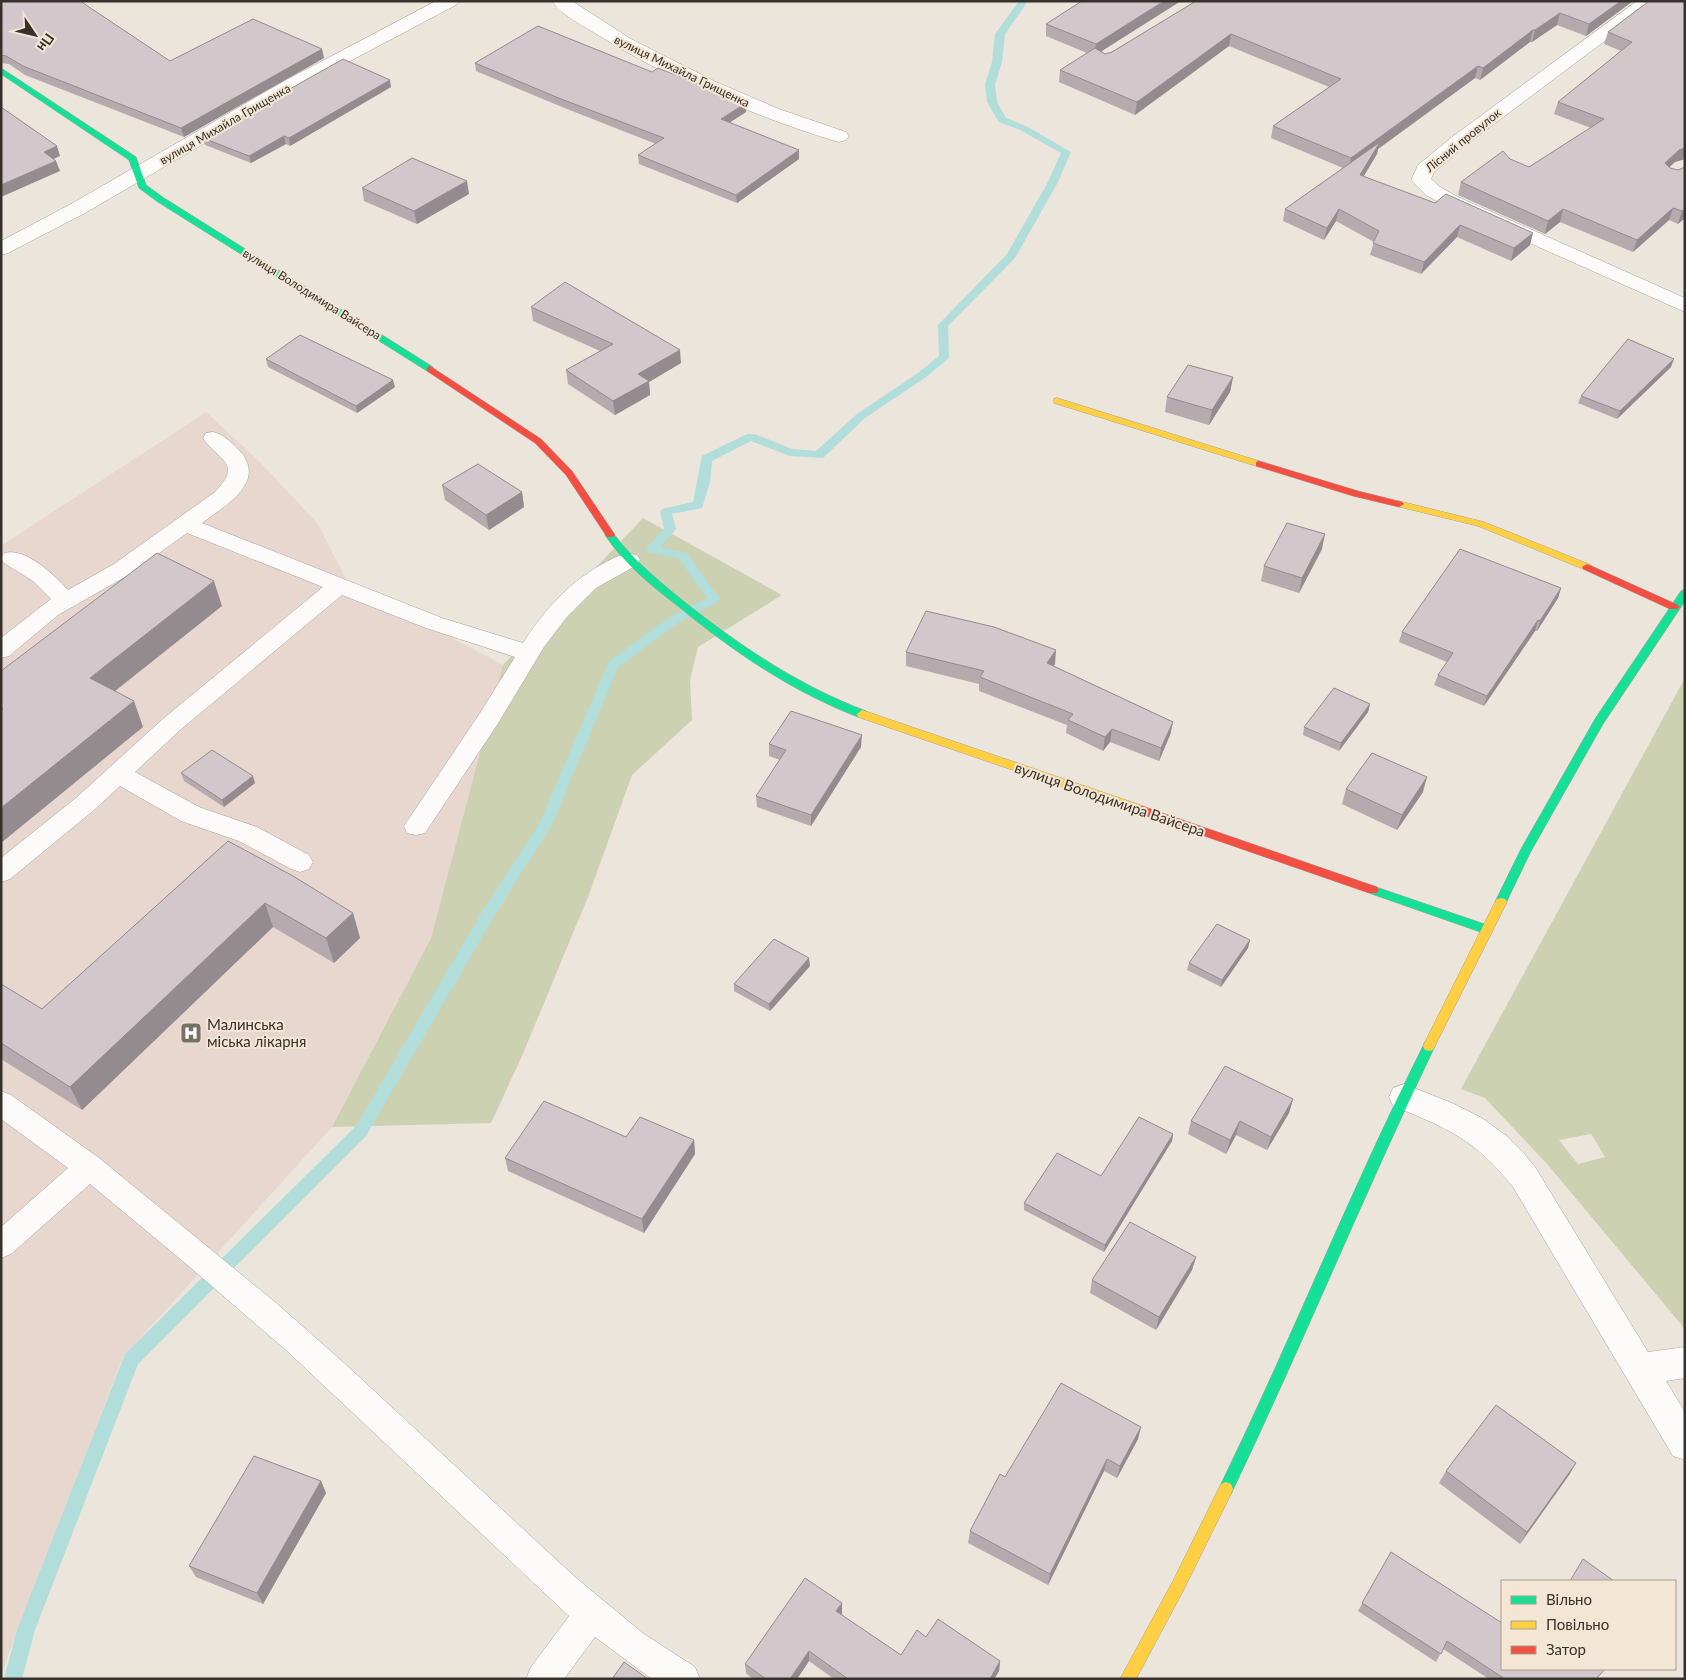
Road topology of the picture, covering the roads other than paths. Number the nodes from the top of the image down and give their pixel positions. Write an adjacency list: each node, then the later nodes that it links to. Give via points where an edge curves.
1 (450, 1): 6 (street, вулиця Михайла Грищенка, via 265,100)
2 (560, 1): 5 (street, вулиця Михайла Грищенка, via 613,37 710,87)
3 (1649, 1): 8 (street, Лісний провулок, via 1459,141 1425,169 1421,180 1450,201)
4 (1, 70): 6 (street, вулиця Володимира Вайсера, via 123,151 133,159)
5 (839, 136)
6 (138, 175): 7 (street, вулиця Михайла Грищенка); 13 (street, вулиця Володимира Вайсера, via 142,186 161,200 417,360 538,440 570,473)
7 (1, 249)
8 (1685, 306)
9 (1057, 401): 17 (street, via 1356,494 1481,524 1548,550)
10 (213, 438): 11 (lane, via 239,462 239,480 223,497)
11 (185, 524): 14 (lane); 16 (lane, via 122,569)
12 (12, 558): 16 (lane, via 41,576)
13 (629, 560): 19 (lane, via 582,588); 24 (street, вулиця Володимира Вайсера, via 742,652 812,694 837,705)
14 (339, 586): 19 (lane, via 442,626); 20 (lane, via 172,724)
15 (1685, 592): 17 (street)
16 (65, 600): 18 (lane)
17 (1674, 607): 24 (street, via 1562,783)
18 (1, 650)
19 (528, 653): 21 (lane, via 456,771)
20 (119, 774): 22 (lane, via 190,814 248,834); 23 (lane)
21 (416, 826)
22 (300, 862)
23 (1, 872)
24 (1486, 929): 25 (street)
25 (1404, 1097): 30 (street, via 1474,1127 1508,1156); 35 (street, via 1246,1451)
26 (1, 1103): 27 (lane)
27 (89, 1167): 28 (lane); 32 (lane, via 240,1290)
28 (1, 1245)
29 (1685, 1362): 30 (street)
30 (1641, 1369): 31 (street)
31 (1685, 1444)
32 (591, 1614): 33 (lane); 34 (lane)
33 (543, 1679)
34 (683, 1679)
35 (1128, 1679)

